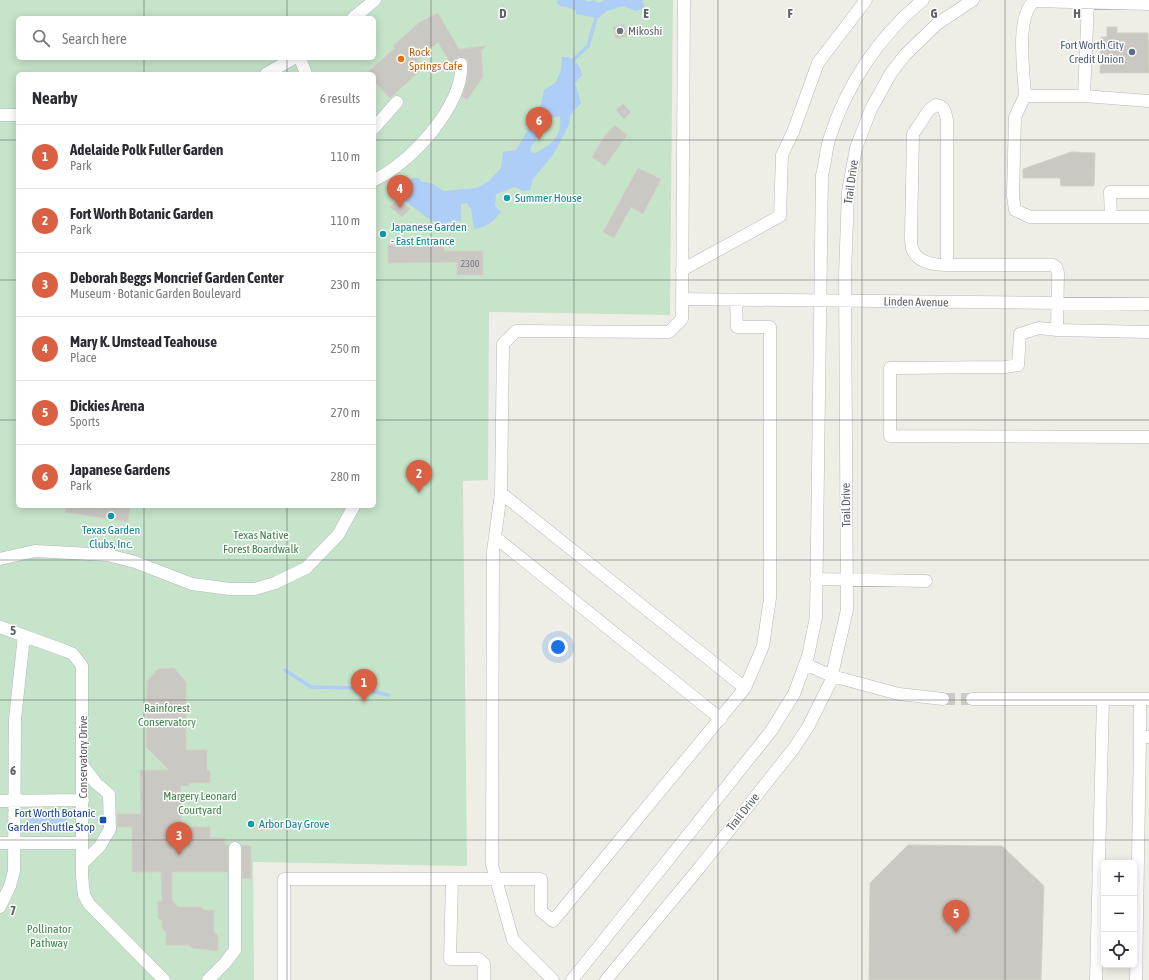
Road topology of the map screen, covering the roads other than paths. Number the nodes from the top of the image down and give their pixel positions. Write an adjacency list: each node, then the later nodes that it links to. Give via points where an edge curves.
1 (375, 0): 8 (street)
2 (684, 0): 26 (street)
3 (866, 0): 26 (street, via 818,63 782,155 780,216)
4 (923, 0): 29 (street, via 901,18 870,57 845,98 829,140 822,175)
5 (973, 0): 30 (street, Trail Drive, via 937,24 905,55 891,73 871,109 856,148 848,192)
6 (1088, 2): 7 (street); 14 (street, via 1034,1 1028,7 1022,30); 15 (street)
7 (1149, 4)
8 (355, 16)
9 (290, 60): 12 (street)
10 (301, 60): 13 (street)
11 (461, 64): 21 (street, via 462,75 453,98 437,126 411,155 387,174)
12 (270, 72)
13 (305, 72)
14 (1025, 96): 15 (street); 23 (street, via 1015,117 1015,210 1030,217)
15 (1084, 96): 16 (street)
16 (1149, 101)
17 (397, 102): 20 (street)
18 (0, 115): 19 (street)
19 (16, 115)
20 (376, 126)
21 (376, 179)
22 (1149, 192): 23 (street, via 1110,192)
23 (1111, 217): 24 (street)
24 (1149, 217)
25 (947, 265): 25 (street, via 920,259 913,250 911,234 913,134 929,110 936,105 942,106 947,120); 31 (street, via 1053,265 1058,273)
26 (682, 270): 27 (street)
27 (682, 299): 28 (street, Linden Avenue); 36 (street, via 682,319 669,332 516,331 503,344)
28 (736, 300): 29 (street, Linden Avenue); 47 (street, via 737,327 770,327 770,598 763,646)
29 (820, 301): 30 (street, Linden Avenue); 40 (street)
30 (844, 301): 31 (street, Linden Avenue); 41 (street, Trail Drive)
31 (1057, 303): 32 (street, Linden Avenue); 33 (street)
32 (1149, 304)
33 (1057, 330): 34 (street); 35 (street, via 1039,328 1020,334 1018,365 890,368 890,436)
34 (1149, 332)
35 (1149, 437)
36 (501, 493): 38 (street); 47 (street)
37 (353, 508): 39 (street, via 338,535 306,568 287,578 255,589 192,584 135,562 108,555 35,551)
38 (495, 537): 52 (street); 64 (street, via 492,866)
39 (0, 559)
40 (816, 579): 41 (street); 45 (street, via 816,618)
41 (846, 579): 42 (street); 46 (street, Trail Drive, via 847,610)
42 (926, 580)
43 (0, 627): 44 (street, Conservatory Drive)
44 (24, 636): 54 (street, Conservatory Drive, via 73,654 82,666); 56 (street, via 15,719)
45 (805, 664): 46 (street); 71 (street, via 794,694 771,731)
46 (832, 676): 48 (street, via 899,694); 72 (street, Trail Drive, via 808,727 794,748)
47 (746, 688): 52 (street)
48 (943, 699)
49 (972, 699): 50 (street)
50 (1103, 699): 51 (street); 73 (street)
51 (1145, 699): 53 (street)
52 (721, 719): 64 (street, via 553,921 541,911 541,878)
53 (1145, 737): 74 (street)
54 (83, 766): 57 (street, Conservatory Drive); 62 (street, via 96,783 109,794 110,829 100,846)
55 (0, 800): 56 (street)
56 (14, 800): 57 (street); 59 (street)
57 (83, 800): 60 (street, Conservatory Drive)
58 (0, 843): 59 (street)
59 (15, 843): 60 (street); 65 (street, via 14,871)
60 (82, 843): 62 (street, Conservatory Drive)
61 (235, 848): 67 (street, via 234,950)
62 (82, 864): 66 (street, Conservatory Drive, via 84,895 89,904)
63 (452, 880): 64 (street); 68 (street, via 284,879); 69 (street, via 450,959 479,959 484,964)
64 (497, 880): 70 (street, via 513,940)
65 (0, 907)
66 (164, 980)
67 (208, 980)
68 (284, 980)
69 (484, 980)
70 (553, 980)
71 (572, 980)
72 (606, 980)
73 (1096, 980)
74 (1136, 980)

